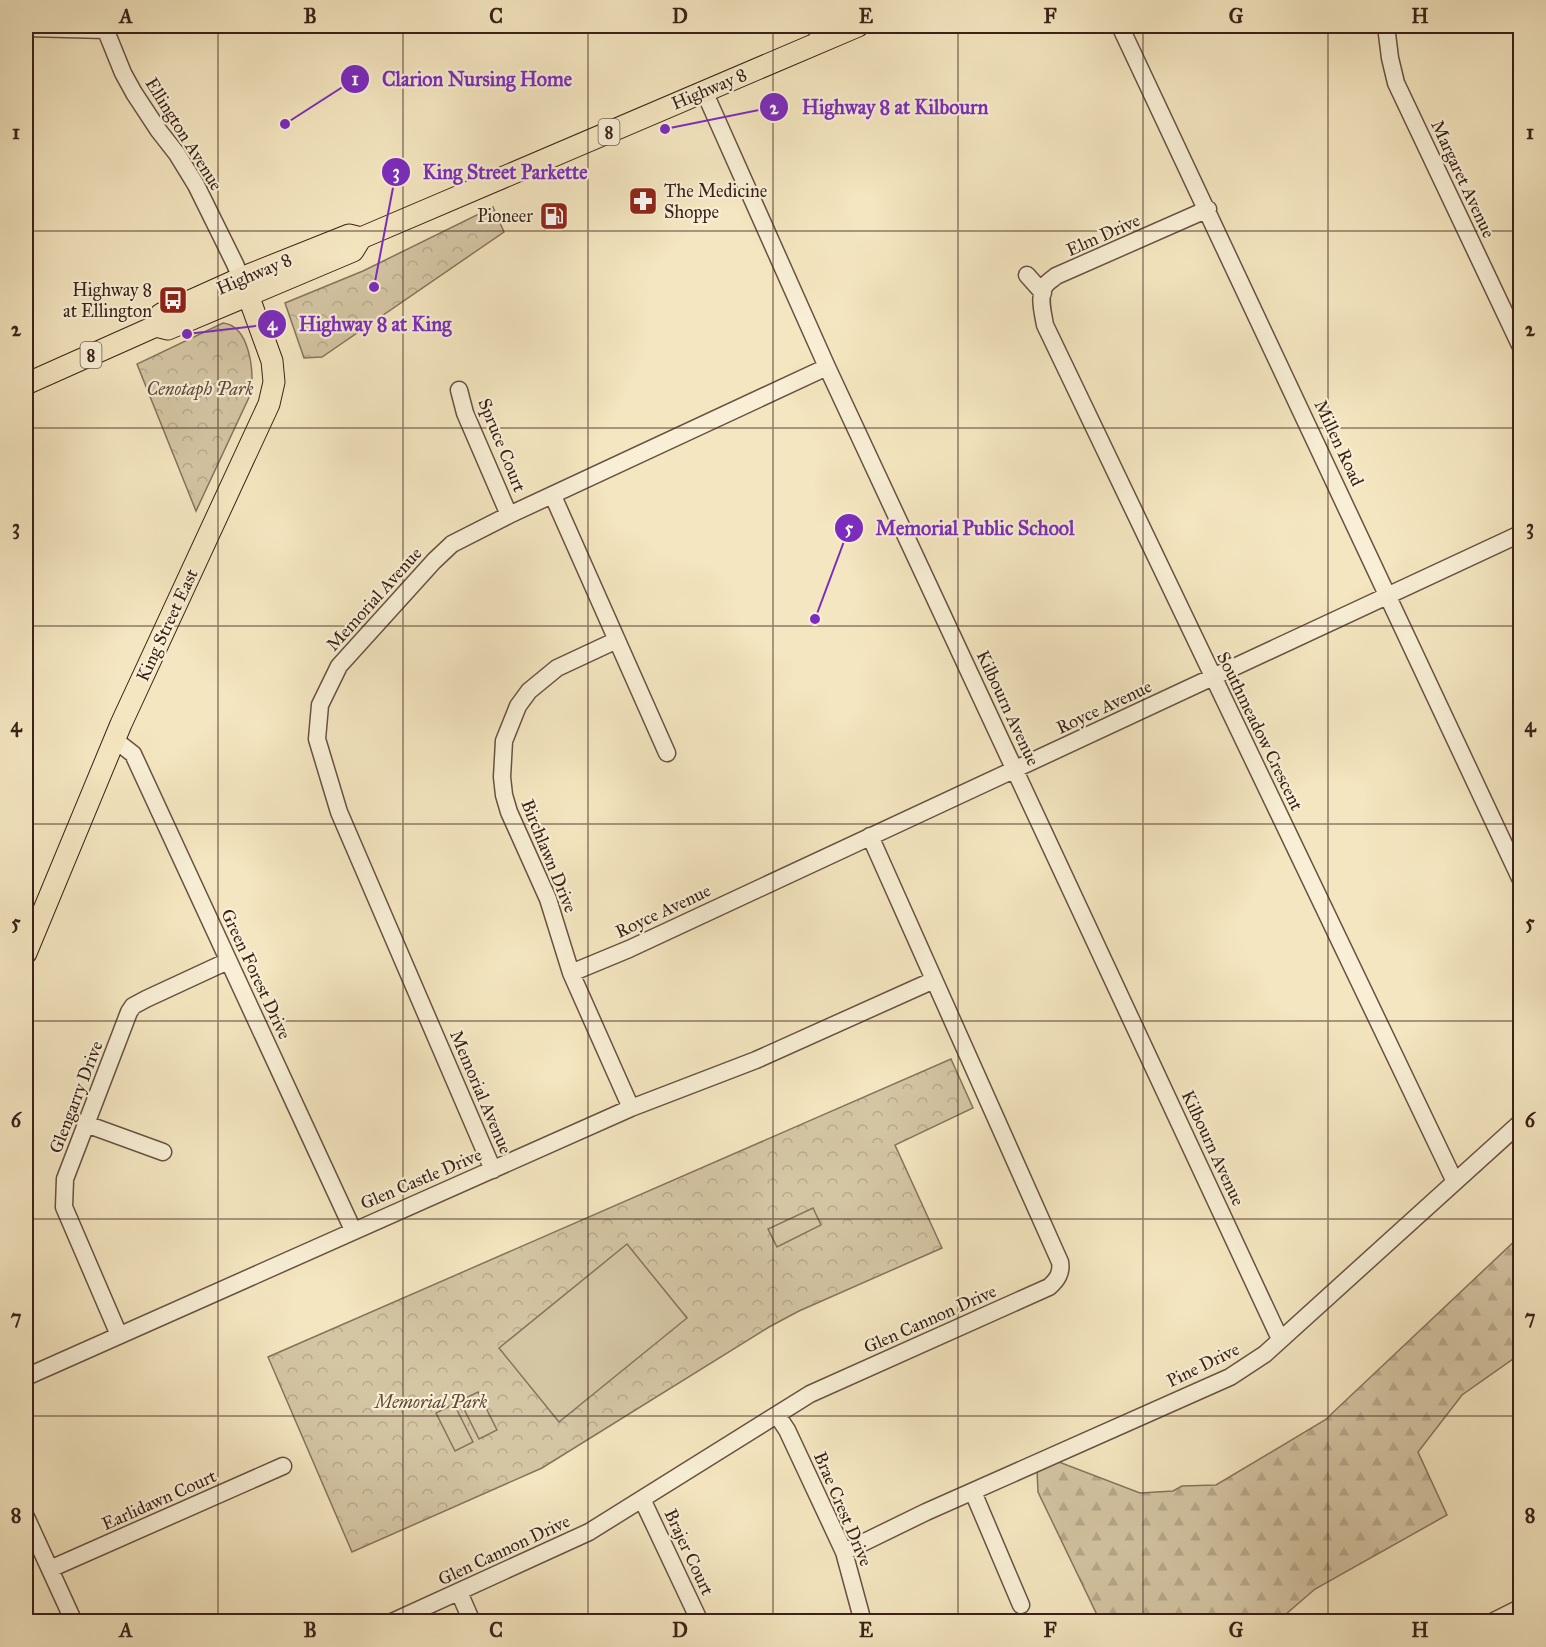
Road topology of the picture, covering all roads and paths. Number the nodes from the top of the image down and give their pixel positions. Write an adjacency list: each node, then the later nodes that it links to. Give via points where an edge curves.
1 (858, 26): 6 (main road, Highway 8 / 8)
2 (1120, 26): 8 (street, Millen Road)
3 (1386, 26): 12 (street, Margaret Avenue, via 1396,83)
4 (26, 28): 5 (street)
5 (105, 28): 10 (street, Ellington Avenue, via 134,93 196,185)
6 (818, 33): 7 (main road, Highway 8 / 8)
7 (704, 91): 10 (main road, Highway 8 / 8, via 361,238 353,251); 13 (street, Kilbourn Avenue)
8 (1208, 209): 11 (street, Elm Drive, via 1056,276); 19 (street, Millen Road)
9 (1027, 275): 11 (street)
10 (244, 287): 14 (main road, Highway 8 / 8, via 168,329 156,326); 22 (main road, King Street East, via 272,361 274,382 269,404)
11 (1042, 293): 21 (street, Southmeadow Crescent, via 1045,325 1053,344)
12 (1521, 345)
13 (828, 367): 16 (street, Memorial Avenue); 24 (street, Kilbourn Avenue)
14 (26, 384)
15 (459, 390): 17 (street, Spruce Court)
16 (554, 496): 17 (street, Memorial Avenue); 20 (street)
17 (509, 515): 35 (street, Memorial Avenue, via 452,544 339,666 320,705 317,739 339,812)
18 (1521, 534): 19 (street, Royce Avenue)
19 (1388, 595): 21 (street, Royce Avenue); 26 (street, Millen Road)
20 (617, 640): 23 (street); 29 (street, Birchlawn Drive, via 557,668 529,691 518,706 504,741 504,795 548,898)
21 (1214, 678): 24 (street, Royce Avenue); 36 (street, Southmeadow Crescent)
22 (115, 740): 27 (main road, King Street East); 28 (street, Green Forest Drive, via 133,754)
23 (667, 753)
24 (1015, 770): 25 (street, Royce Avenue); 39 (street, Kilbourn Avenue)
25 (870, 836): 29 (street, Royce Avenue); 30 (street, Glen Cannon Drive)
26 (1521, 878)
27 (26, 953)
28 (228, 961): 33 (street, Glengarry Drive, via 133,1006); 37 (street, Green Forest Drive)
29 (571, 973): 31 (street, Birchlawn Drive)
30 (934, 980): 31 (street, Glen Castle Drive, via 756,1060); 41 (street, Glen Cannon Drive, via 1061,1269 1049,1287 810,1394)
31 (631, 1108): 35 (street, Glen Castle Drive)
32 (1521, 1123): 36 (street, Pine Drive)
33 (86, 1124): 34 (street); 38 (street, Glengarry Drive, via 65,1179 64,1207)
34 (163, 1152)
35 (493, 1170): 37 (street, Glen Castle Drive)
36 (1455, 1182): 39 (street, Pine Drive)
37 (353, 1230): 38 (street, Glen Castle Drive)
38 (119, 1335): 40 (street, Glen Castle Drive)
39 (1280, 1339): 43 (street, Pine Drive, via 1230,1377)
40 (26, 1377)
41 (777, 1415): 44 (street, Glen Cannon Drive); 46 (street, Brae Crest Drive)
42 (283, 1466): 47 (street, Earlidawn Court)
43 (973, 1492): 46 (street, Pine Drive); 49 (street)
44 (642, 1499): 48 (street, Glen Cannon Drive, via 590,1532); 54 (street, Brajer Court)
45 (26, 1517): 47 (street)
46 (844, 1552): 55 (street, Brae Crest Drive)
47 (50, 1569): 51 (street)
48 (459, 1592): 52 (street, Glen Cannon Drive); 53 (street)
49 (1021, 1605)
50 (1521, 1608): 56 (street)
51 (74, 1622)
52 (392, 1622)
53 (472, 1622)
54 (700, 1622)
55 (863, 1622)
56 (1492, 1622)

